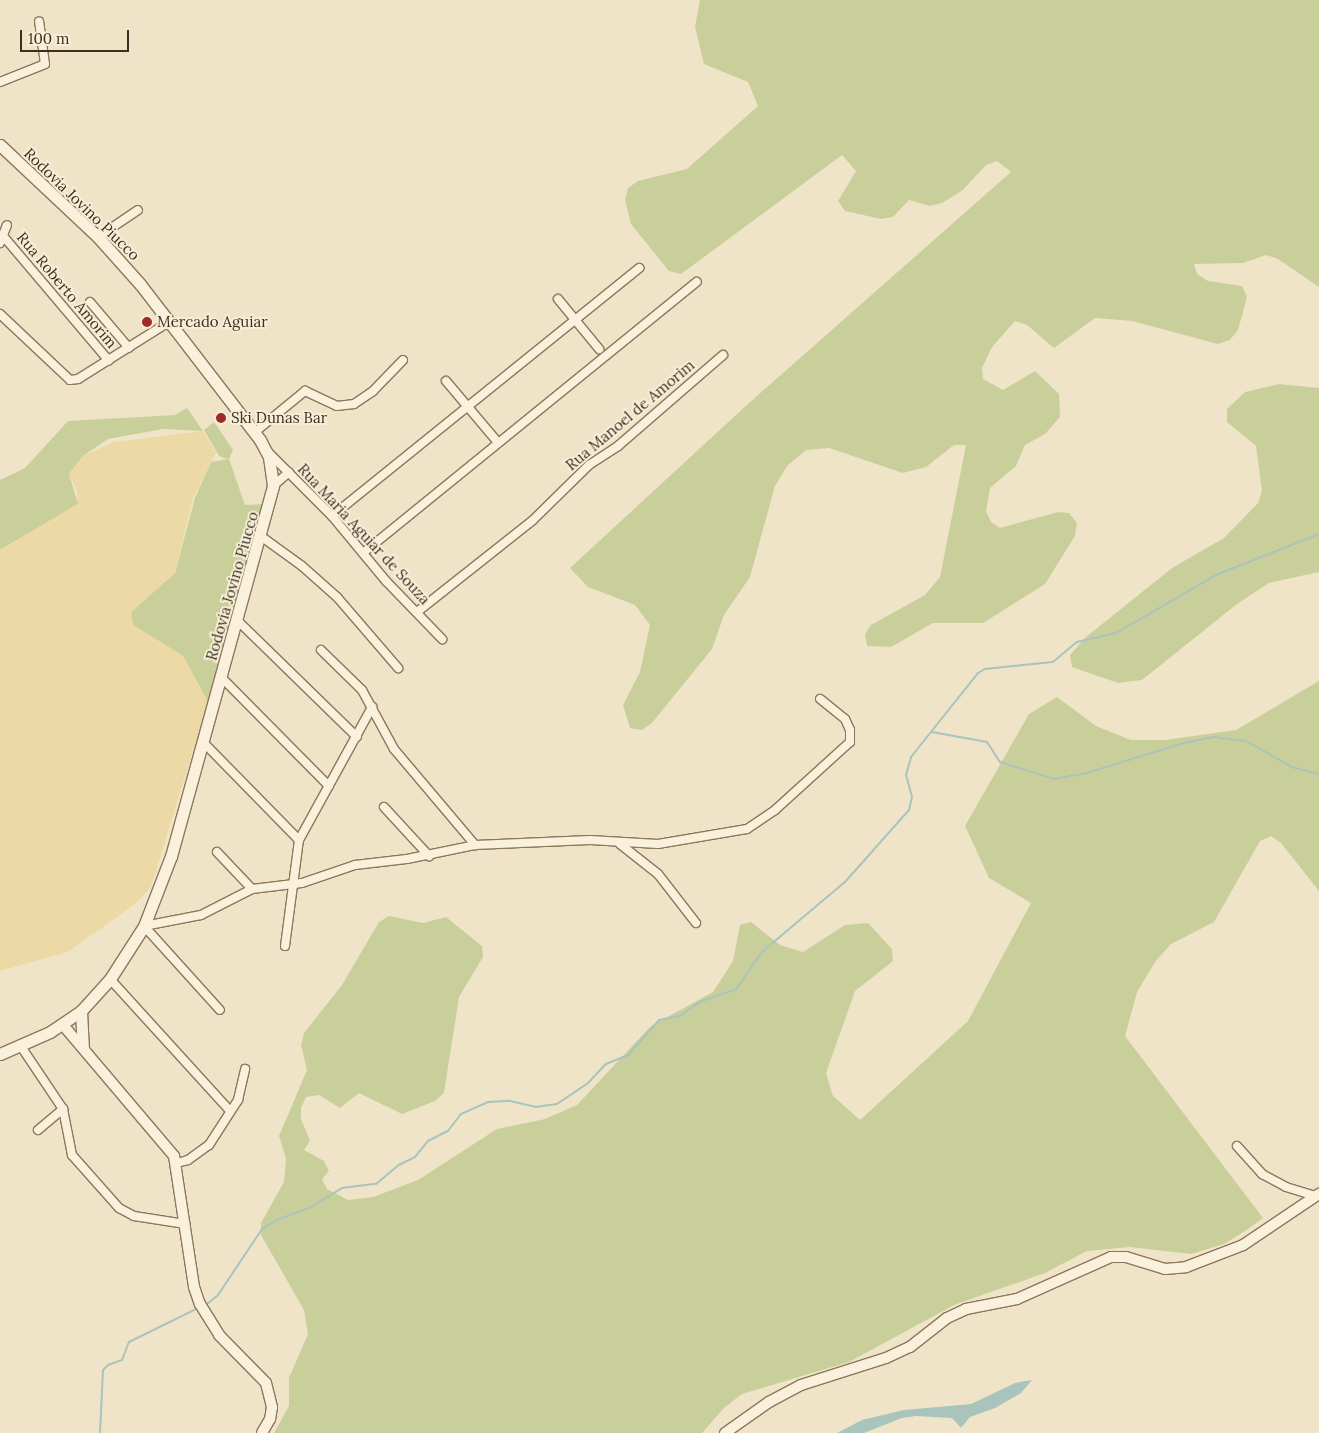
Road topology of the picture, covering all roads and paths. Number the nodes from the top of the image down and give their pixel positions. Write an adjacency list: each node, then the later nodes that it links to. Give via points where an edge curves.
1 (39, 21): 2 (street, via 45,64)
2 (0, 82)
3 (0, 145): 6 (main road, Rodovia Jovino Piucco)
4 (138, 210): 6 (street)
5 (7, 226): 7 (street)
6 (98, 237): 14 (main road, Rodovia Jovino Piucco)
7 (2, 240): 19 (street, Rua Roberto Amorim)
8 (639, 268): 13 (street)
9 (697, 282): 29 (street)
10 (558, 299): 13 (street)
11 (90, 302): 15 (street)
12 (0, 314): 19 (street, via 70,380)
13 (575, 320): 16 (street); 21 (street)
14 (170, 322): 15 (street); 22 (main road, Rodovia Jovino Piucco)
15 (129, 348): 19 (street)
16 (599, 350)
17 (722, 355): 30 (street, Rua Manoel de Amorim, via 618,446 589,465 533,520)
18 (403, 360): 22 (street, via 373,391 354,404 337,406 306,390)
19 (108, 361)
20 (446, 381): 21 (street)
21 (468, 406): 23 (street); 27 (street)
22 (255, 432): 24 (main road, Rodovia Jovino Piucco)
23 (495, 439)
24 (265, 450): 25 (street, Rua Maria Aguiar de Souza); 26 (main road, Rodovia Jovino Piucco)
25 (289, 472): 26 (street); 27 (street, Rua Maria Aguiar de Souza)
26 (273, 486): 28 (main road, Rodovia Jovino Piucco)
27 (332, 516): 29 (street, Rua Maria Aguiar de Souza)
28 (262, 537): 31 (main road, Rodovia Jovino Piucco); 34 (street, via 337,597)
29 (362, 553): 30 (street, Rua Maria Aguiar de Souza)
30 (417, 612): 32 (street, Rua Maria Aguiar de Souza)
31 (238, 621): 35 (main road, Rodovia Jovino Piucco); 38 (street)
32 (442, 639)
33 (321, 650): 37 (street, via 362,690)
34 (398, 668)
35 (222, 678): 39 (main road, Rodovia Jovino Piucco); 40 (street)
36 (820, 698): 43 (street, via 845,719 850,730 850,742 760,822 729,833 658,844)
37 (372, 707): 38 (street); 44 (street, via 394,749)
38 (357, 737): 40 (street)
39 (203, 742): 42 (street); 50 (main road, Rodovia Jovino Piucco, via 171,856)
40 (329, 786): 42 (street)
41 (384, 806): 46 (street)
42 (299, 840): 47 (street)
43 (620, 844): 44 (street, via 590,840); 49 (street, via 658,874)
44 (475, 845): 46 (street)
45 (217, 852): 48 (street)
46 (429, 856): 47 (street, via 355,865 314,880)
47 (294, 883): 48 (street); 51 (street)
48 (252, 889): 50 (street, via 201,914)
49 (696, 923)
50 (144, 926): 52 (main road, Rodovia Jovino Piucco); 53 (street)
51 (285, 946)
52 (110, 979): 54 (main road, Rodovia Jovino Piucco); 61 (street)
53 (220, 1010)
54 (81, 1011): 55 (main road, Rodovia Jovino Piucco); 57 (main road)
55 (63, 1025): 56 (main road, Rodovia Jovino Piucco); 57 (street)
56 (20, 1045): 58 (main road, Rodovia Jovino Piucco); 60 (street)
57 (83, 1047): 64 (street, via 166,1143)
58 (0, 1054)
59 (245, 1069): 61 (street, via 238,1100)
60 (63, 1109): 62 (street); 66 (street, via 72,1155 119,1208 134,1216)
61 (230, 1111): 64 (street, via 204,1150)
62 (38, 1130)
63 (1237, 1146): 65 (street, via 1262,1174 1286,1187)
64 (177, 1163): 66 (street)
65 (1318, 1195): 68 (street, via 1243,1245 1186,1266 1165,1269 1126,1257 1111,1257 1018,1299 966,1309 948,1318 910,1347 801,1385)
66 (185, 1224): 67 (street, via 200,1304 219,1335 266,1383 271,1396 270,1418)
67 (262, 1433)
68 (725, 1433)

